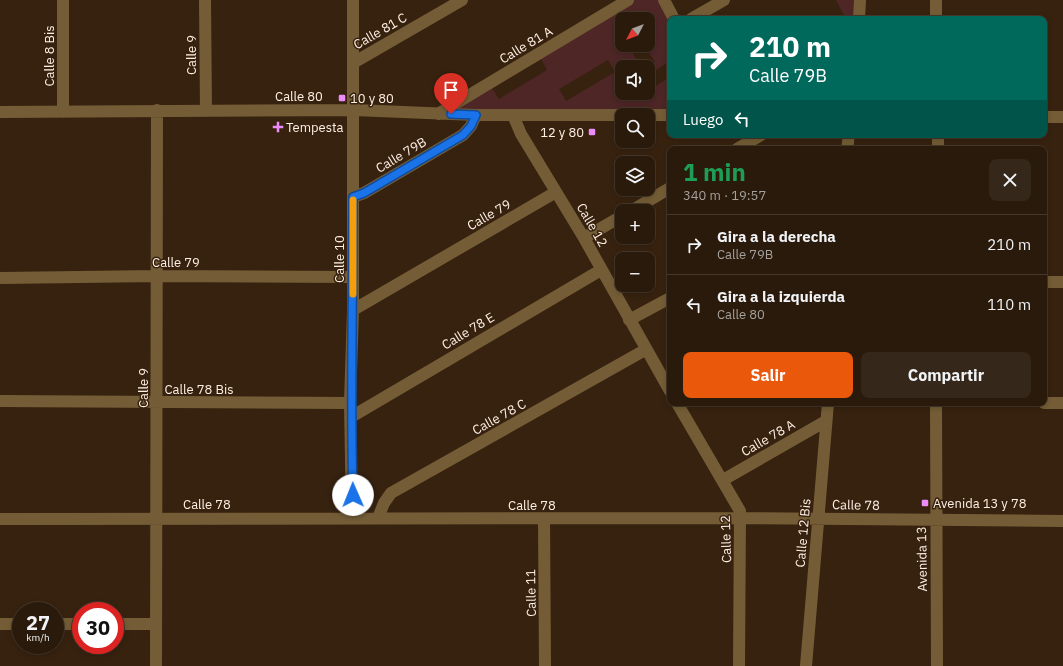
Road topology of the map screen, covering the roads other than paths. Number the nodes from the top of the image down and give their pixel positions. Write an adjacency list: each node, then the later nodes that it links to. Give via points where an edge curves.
1 (63, 0): 19 (street, Calle 8 Bis)
2 (205, 0): 16 (street, Calle 9)
3 (353, 0): 14 (street, Calle 10)
4 (462, 0): 14 (street, Calle 81 C)
5 (628, 0): 20 (street, Calle 81 A)
6 (664, 0): 10 (street)
7 (724, 0): 11 (street)
8 (860, 0): 12 (street)
9 (936, 0): 13 (street)
10 (672, 16)
11 (697, 16)
12 (859, 16)
13 (936, 16)
14 (353, 63): 17 (street, Calle 10)
15 (157, 110): 16 (street, Calle 80); 19 (street, Calle 80); 35 (street, Calle 9)
16 (206, 110): 17 (street, Calle 80)
17 (354, 110): 20 (street, Calle 80); 30 (street, Calle 10)
18 (0, 112): 19 (street, Calle 80)
19 (63, 112)
20 (438, 114): 21 (street, Calle 80)
21 (476, 115): 22 (street, Calle 80); 30 (street, Calle 79B, via 463,135)
22 (513, 115): 23 (street, Calle 80); 29 (street, Calle 12, via 521,134)
23 (667, 115)
24 (1047, 117): 25 (street)
25 (1063, 117)
26 (755, 138): 27 (street)
27 (742, 146)
28 (667, 190): 31 (street)
29 (556, 192): 33 (street, Calle 12); 41 (street, Calle 79)
30 (353, 197): 36 (street, Calle 10)
31 (643, 204)
32 (615, 220): 33 (street)
33 (584, 238): 34 (street, Calle 12)
34 (601, 270): 42 (street, Calle 12); 53 (street, Calle 78 E)
35 (157, 276): 36 (street, Calle 79); 37 (street, Calle 79); 46 (street, Calle 9)
36 (352, 277): 41 (street, Calle 10)
37 (0, 278)
38 (1047, 282): 39 (street)
39 (1063, 282)
40 (667, 300): 42 (street)
41 (353, 310): 47 (street, Calle 10)
42 (630, 320): 43 (street, Calle 12)
43 (645, 350): 44 (street, Calle 12); 58 (street, Calle 78 C, via 392,493 384,502)
44 (667, 386)
45 (0, 401): 46 (street, Calle 78 Bis)
46 (156, 403): 47 (street, Calle 78 Bis); 56 (street, Calle 9)
47 (350, 403): 53 (street, Calle 10)
48 (1047, 403): 49 (street)
49 (1063, 403)
50 (679, 406): 55 (street, Calle 12)
51 (828, 406): 54 (street, Calle 12 Bis)
52 (936, 406): 63 (street, Avenida 13)
53 (351, 417): 57 (street, Calle 10)
54 (826, 421): 55 (street, Calle 78 A); 62 (street, Calle 12 Bis)
55 (723, 480): 59 (street, Calle 12, via 740,511)
56 (157, 518): 57 (street, Calle 78); 60 (street, Calle 78); 68 (street, Calle 9)
57 (352, 518): 58 (street, Calle 78)
58 (378, 518): 61 (street, Calle 78)
59 (741, 518): 61 (street, Calle 78); 62 (street, Calle 78); 71 (street, Calle 12)
60 (0, 519)
61 (544, 519): 70 (street, Calle 11)
62 (818, 519): 63 (street, Calle 78); 72 (street, Calle 12 Bis)
63 (935, 520): 64 (street, Calle 78); 73 (street, Avenida 13)
64 (1063, 521)
65 (0, 624): 66 (street)
66 (12, 624)
67 (124, 624): 68 (street)
68 (156, 624): 69 (street, Calle 9)
69 (156, 666)
70 (545, 666)
71 (739, 666)
72 (806, 666)
73 (937, 666)

